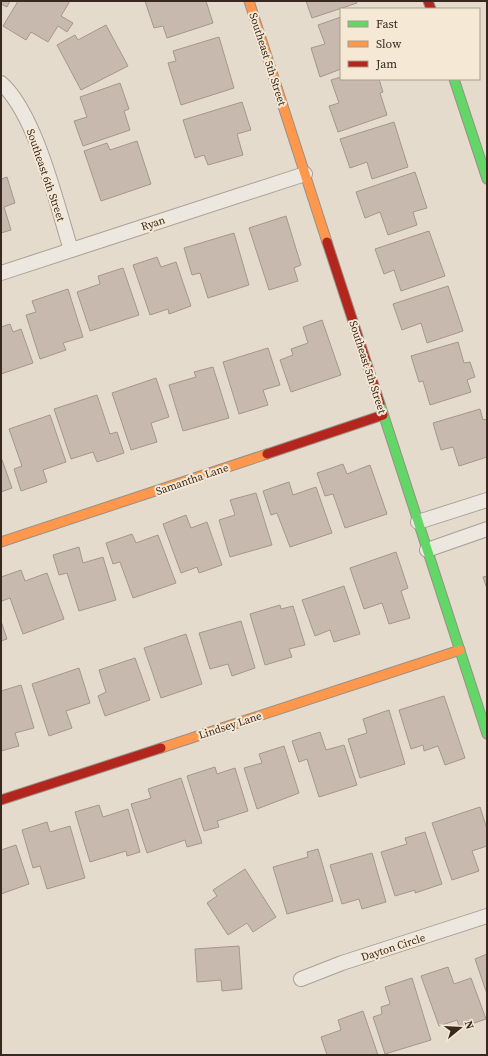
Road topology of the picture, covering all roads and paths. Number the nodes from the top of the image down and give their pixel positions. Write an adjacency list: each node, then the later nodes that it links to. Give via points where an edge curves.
1 (249, 1): 4 (street, Southeast 5th Street)
2 (454, 80): 5 (street)
3 (1, 83): 6 (street, Southeast 6th Street, via 18,104 39,148)
4 (305, 174): 6 (street, Ryan); 8 (street, Southeast 5th Street)
5 (487, 179)
6 (71, 250): 7 (street, Ryan)
7 (1, 273)
8 (383, 415): 10 (street, Southeast 5th Street); 12 (street, Samantha Lane)
9 (487, 500): 10 (street)
10 (418, 522): 13 (street, Southeast 5th Street)
11 (487, 529): 13 (street)
12 (1, 542)
13 (427, 550): 14 (street, Southeast 5th Street)
14 (460, 650): 15 (street, Southeast 5th Street); 16 (street, Lindsey Lane)
15 (487, 734)
16 (1, 800)
17 (487, 916): 18 (street, Dayton Circle, via 342,963)
18 (301, 979)

